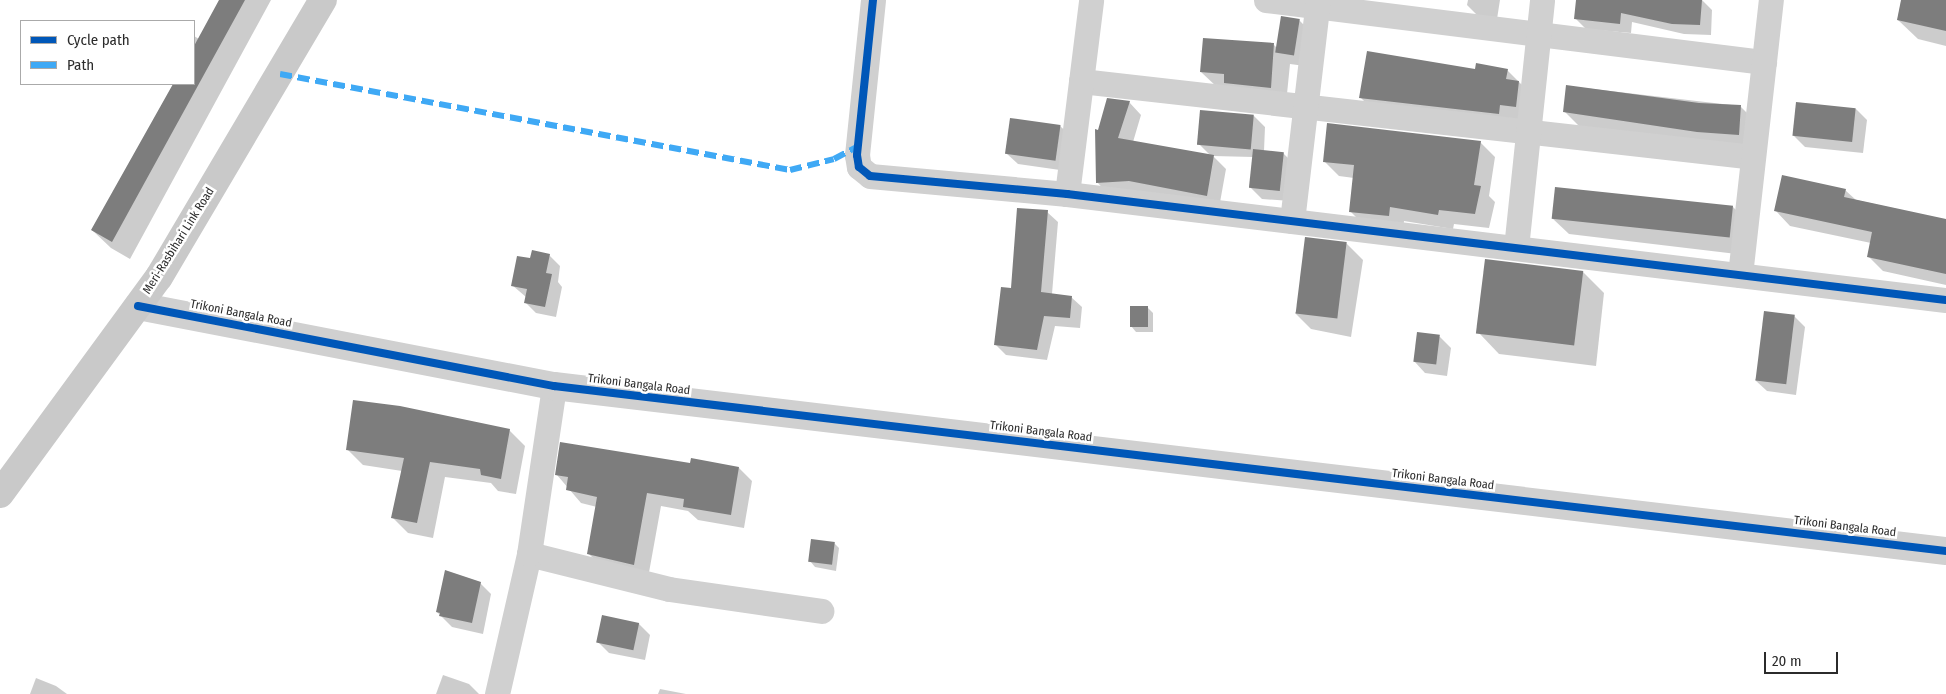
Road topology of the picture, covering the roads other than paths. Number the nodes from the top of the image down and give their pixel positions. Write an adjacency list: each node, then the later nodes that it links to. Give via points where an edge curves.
1 (323, 0): 19 (main road, Meri-Rasbihari Link Road)
2 (873, 0): 14 (street, via 857,155 859,167 865,173 880,178)
3 (1092, 0): 10 (street)
4 (1266, 0): 7 (street)
5 (1542, 0): 8 (street)
6 (1770, 0): 9 (street)
7 (1318, 3): 8 (street); 11 (street)
8 (1538, 34): 9 (street); 12 (street)
9 (1764, 62): 13 (street)
10 (1081, 81): 11 (street); 14 (street)
11 (1306, 106): 12 (street); 15 (street)
12 (1528, 132): 13 (street); 16 (street)
13 (1753, 157): 17 (street)
14 (1067, 194): 15 (street)
15 (1292, 220): 16 (street)
16 (1516, 248): 17 (street)
17 (1740, 275): 18 (street)
18 (1946, 300)
19 (138, 306): 20 (street, Trikoni Bangala Road); 21 (main road, Meri-Rasbihari Link Road)
20 (554, 386): 22 (street, Trikoni Bangala Road); 23 (street)
21 (0, 494)
22 (1946, 550)
23 (530, 554): 24 (street, via 669,589); 25 (street)
24 (821, 611)
25 (496, 694)

